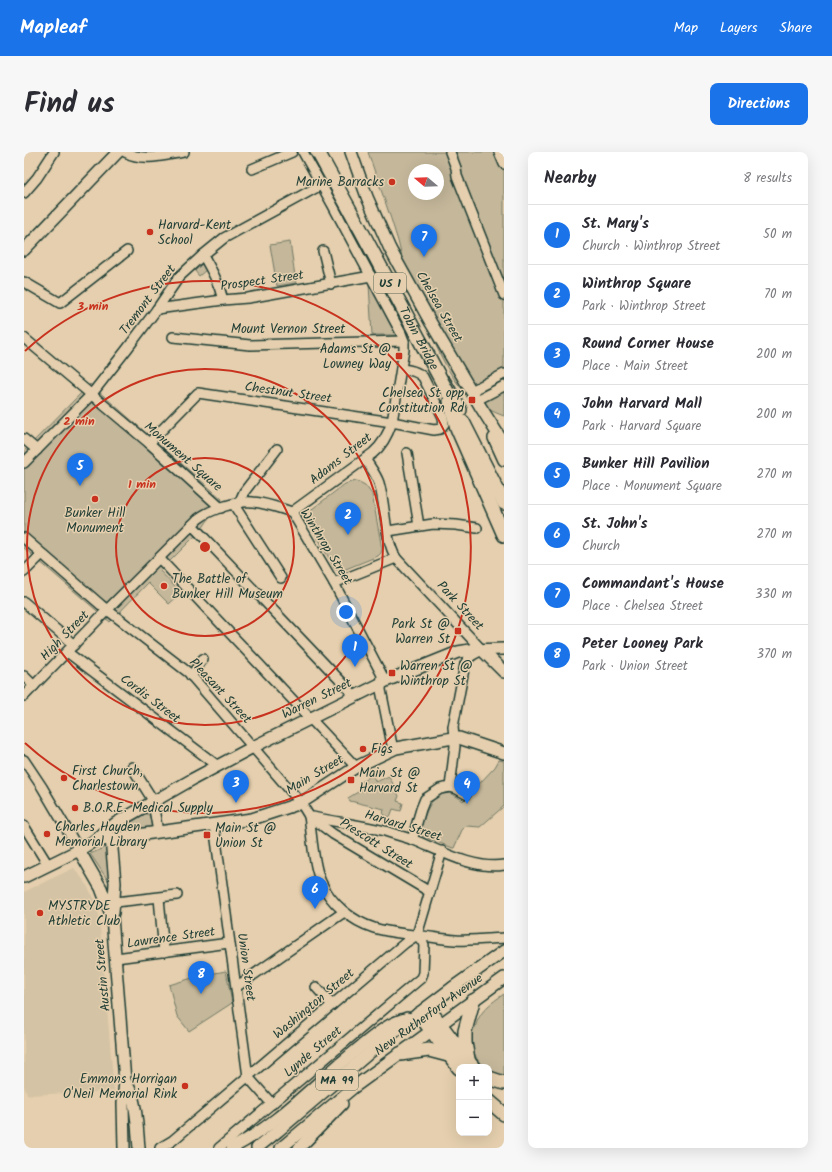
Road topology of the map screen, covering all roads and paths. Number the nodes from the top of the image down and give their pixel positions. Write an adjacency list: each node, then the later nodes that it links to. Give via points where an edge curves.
1 (54, 152): 14 (street)
2 (118, 152): 15 (main road)
3 (125, 152): 4 (street, via 138,158)
4 (184, 152)
5 (292, 152): 12 (street)
6 (303, 152): 13 (street)
7 (351, 152): 32 (main road, Chelsea Street, via 390,249)
8 (450, 152): 22 (street, via 457,176)
9 (499, 152): 11 (street)
10 (318, 153): 33 (highway, Tobin Bridge / US 1); 33 (highway, Tobin Bridge / US 1, bridge, via 448,393)
11 (504, 164)
12 (252, 169)
13 (321, 185): 18 (street, Tremont Street, via 224,238); 19 (street)
14 (24, 193)
15 (24, 250)
16 (128, 251): 20 (street, via 60,303)
17 (323, 251): 21 (street)
18 (203, 255): 23 (street, via 211,268); 24 (street, Tremont Street, via 179,277)
19 (370, 276): 21 (street, Prospect Street); 27 (street)
20 (24, 282)
21 (331, 284): 23 (street, Prospect Street)
22 (503, 289)
23 (223, 300): 24 (street, Prospect Street)
24 (157, 309): 31 (street, Tremont Street)
25 (173, 337): 27 (street, Mount Vernon Street, via 250,345)
26 (24, 338): 31 (street, Monument Square)
27 (404, 341): 28 (street, Adams Street)
28 (401, 369): 34 (street, Adams Street); 34 (street, Chestnut Street, via 419,373 423,377 444,422 434,430)
29 (504, 374): 32 (street)
30 (504, 386): 32 (street)
31 (91, 395): 36 (street, Monument Square); 39 (street)
32 (476, 399): 37 (main road, Chelsea Street); 42 (main road, Chelsea Street)
33 (459, 418): 44 (highway, US 1); 52 (highway)
34 (392, 422): 36 (street, Chestnut Street, via 198,393); 41 (street, Adams Street, via 382,444)
35 (24, 438): 39 (street)
36 (149, 444): 46 (street, Monument Square)
37 (504, 444)
38 (277, 449): 45 (street)
39 (37, 450): 43 (street)
40 (406, 453): 49 (street)
41 (365, 459): 47 (street, Adams Street); 51 (street, via 379,483)
42 (504, 460)
43 (24, 463)
44 (504, 502)
45 (237, 504): 46 (street, Winthrop Street); 47 (street, Winthrop Street, via 256,502); 58 (street)
46 (221, 508): 48 (street, Monument Square, via 208,513)
47 (292, 512): 59 (street, Winthrop Street)
48 (192, 525): 55 (street, Monument Square); 73 (street)
49 (419, 526): 50 (street, via 444,524); 51 (street)
50 (478, 528)
51 (388, 531): 56 (street)
52 (504, 535)
53 (24, 538): 54 (street)
54 (42, 554): 57 (street); 61 (street)
55 (159, 558): 61 (street, Monument Square); 74 (street)
56 (396, 558): 59 (street); 64 (street, Park Street)
57 (24, 572)
58 (281, 578)
59 (334, 583): 70 (street, Winthrop Street, via 382,675)
60 (24, 602): 62 (street)
61 (108, 610): 62 (street, High Street); 69 (street, Pleasant Street)
62 (74, 645): 65 (street, High Street)
63 (504, 649): 64 (main road, Warren Street)
64 (482, 650): 67 (main road, Park Street); 70 (main road, Warren Street, via 458,652); 75 (street, via 471,655 466,662 452,727)
65 (67, 652): 71 (street, High Street); 80 (street, Cordis Street)
66 (203, 659): 69 (street)
67 (504, 672)
68 (24, 676): 71 (street)
69 (191, 676): 76 (street, Pleasant Street)
70 (382, 683): 73 (main road, Warren Street); 77 (street, Winthrop Street, via 381,690)
71 (34, 686): 72 (street, High Street)
72 (24, 696)
73 (355, 696): 74 (main road, Warren Street)
74 (311, 718): 76 (main road, Warren Street); 82 (street)
75 (454, 738): 77 (main road, Main Street); 78 (main road, Main Street, via 465,739); 83 (street)
76 (253, 747): 80 (main road, Warren Street); 86 (street, Pleasant Street)
77 (393, 750): 82 (main road, Main Street)
78 (504, 753)
79 (24, 760): 94 (street)
80 (218, 766): 85 (main road, Warren Street)
81 (132, 767): 85 (street)
82 (356, 767): 86 (main road, Main Street)
83 (450, 787): 84 (street); 92 (street, via 440,789 425,799)
84 (466, 794)
85 (153, 802): 90 (street); 93 (main road, Warren Street, via 116,823)
86 (301, 803): 87 (street); 88 (main road, Main Street, via 252,819)
87 (309, 816): 92 (street, Harvard Street, via 383,831); 99 (street, Prescott Street, via 333,834); 103 (street, via 318,876 336,905)
88 (214, 825): 90 (main road, Main Street); 106 (street, Union Street)
89 (24, 826): 96 (street)
90 (158, 832): 91 (main road, Main Street)
91 (111, 838): 93 (main road, Main Street); 102 (main road, via 114,883)
92 (412, 840): 95 (street, Harvard Street)
93 (94, 841): 94 (main road, Main Street)
94 (79, 850): 96 (main road, Main Street); 102 (main road, Austin Street)
95 (442, 852): 97 (street, Harvard Street, via 467,862); 99 (street)
96 (48, 865): 98 (main road, Main Street)
97 (504, 865)
98 (24, 877)
99 (430, 892): 104 (street)
100 (177, 895): 101 (street)
101 (160, 898): 102 (street); 108 (street)
102 (111, 903): 109 (main road, Austin Street)
103 (344, 912): 104 (street, via 373,928); 111 (street)
104 (417, 935): 105 (street, via 455,940); 114 (street, Washington Street); 127 (street, Lynde Street, via 424,945 423,973 420,980)
105 (504, 938)
106 (229, 943): 108 (street, Lawrence Street); 111 (street, Union Street)
107 (504, 951): 115 (main road, New Rutherford Avenue / MA 99)
108 (164, 952): 109 (street, Lawrence Street)
109 (116, 958): 125 (main road, Austin Street)
110 (504, 978): 113 (main road, New Rutherford Avenue / MA 99)
111 (236, 987): 123 (street, Union Street)
112 (316, 987): 114 (street)
113 (473, 1001): 116 (main road, New Rutherford Avenue / MA 99); 121 (highway, via 465,1031)
114 (332, 1005): 123 (street, Washington Street)
115 (424, 1011): 116 (highway); 134 (main road, New Rutherford Avenue, via 384,1029 274,1120); 135 (main road, New Rutherford Avenue / MA 99, via 384,1041)
116 (436, 1028): 117 (main road, New Rutherford Avenue / MA 99); 118 (highway); 120 (highway)
117 (400, 1054): 118 (highway, via 429,1050); 122 (main road, New Rutherford Avenue / MA 99)
118 (448, 1055): 119 (highway)
119 (464, 1064)
120 (465, 1064)
121 (467, 1064)
122 (370, 1075): 136 (main road, New Rutherford Avenue / MA 99); 137 (main road, New Rutherford Avenue)
123 (248, 1077): 127 (street); 132 (street, Washington Street)
124 (492, 1079): 126 (highway)
125 (125, 1081): 130 (main road, Austin Street, via 122,1103); 131 (main road, Austin Street, via 134,1100)
126 (504, 1083)
127 (272, 1104): 133 (street, Lynde Street)
128 (492, 1104): 129 (highway)
129 (504, 1114)
130 (124, 1148)
131 (139, 1148)
132 (160, 1148)
133 (219, 1148)
134 (232, 1148)
135 (257, 1148)
136 (281, 1148)
137 (299, 1148)

